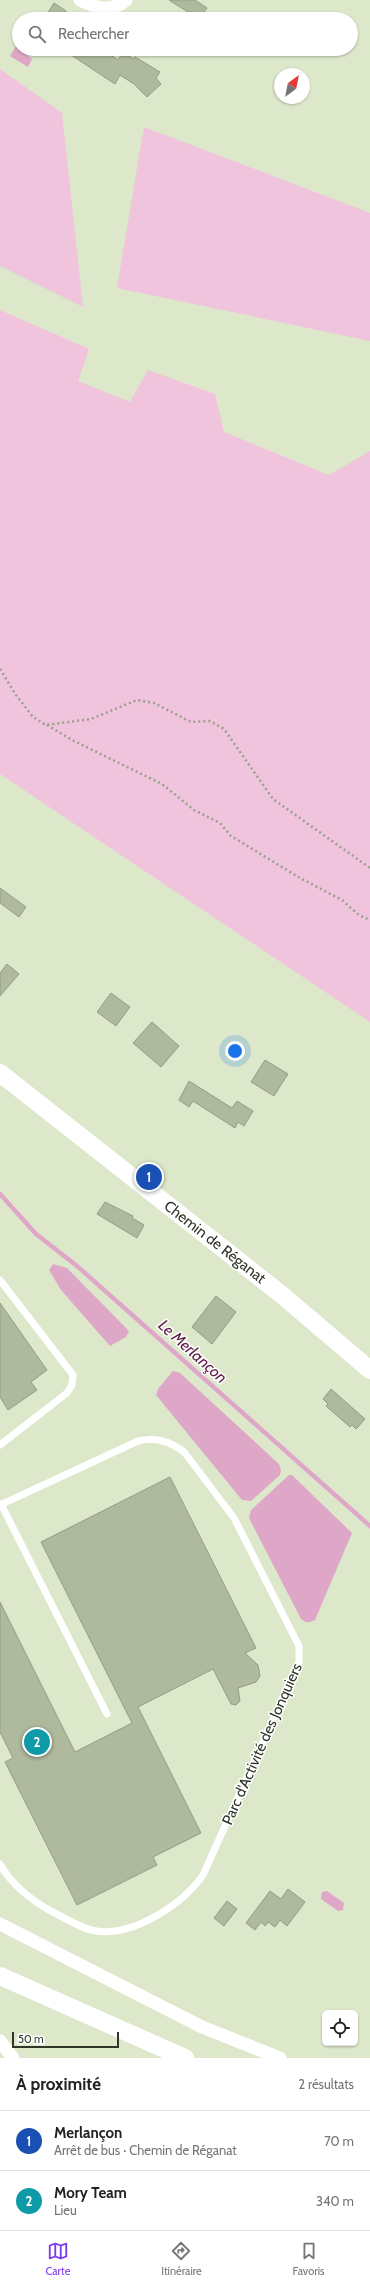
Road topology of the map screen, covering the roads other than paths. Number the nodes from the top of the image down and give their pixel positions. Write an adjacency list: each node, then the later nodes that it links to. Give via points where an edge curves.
1 (80, 0): 2 (street, via 101,9)
2 (122, 3)
3 (0, 1073): 5 (street, Chemin de Réganat, via 282,1295)
4 (0, 1280): 6 (lane, via 73,1375 68,1393)
5 (370, 1370)
6 (0, 1444)
7 (1, 1505): 8 (lane); 9 (lane, Parc d'Activité des Jonquiers, via 138,1441 163,1440 176,1445 185,1453 234,1518 299,1646 300,1653 299,1662 206,1868 194,1888 181,1900 120,1931 96,1931 40,1905 18,1887)
8 (107, 1714)
9 (0, 1864)
10 (0, 1924): 15 (street, via 202,2027)
11 (0, 1976): 14 (street)
12 (0, 2041): 13 (street)
13 (13, 2058)
14 (185, 2058)
15 (280, 2058)

